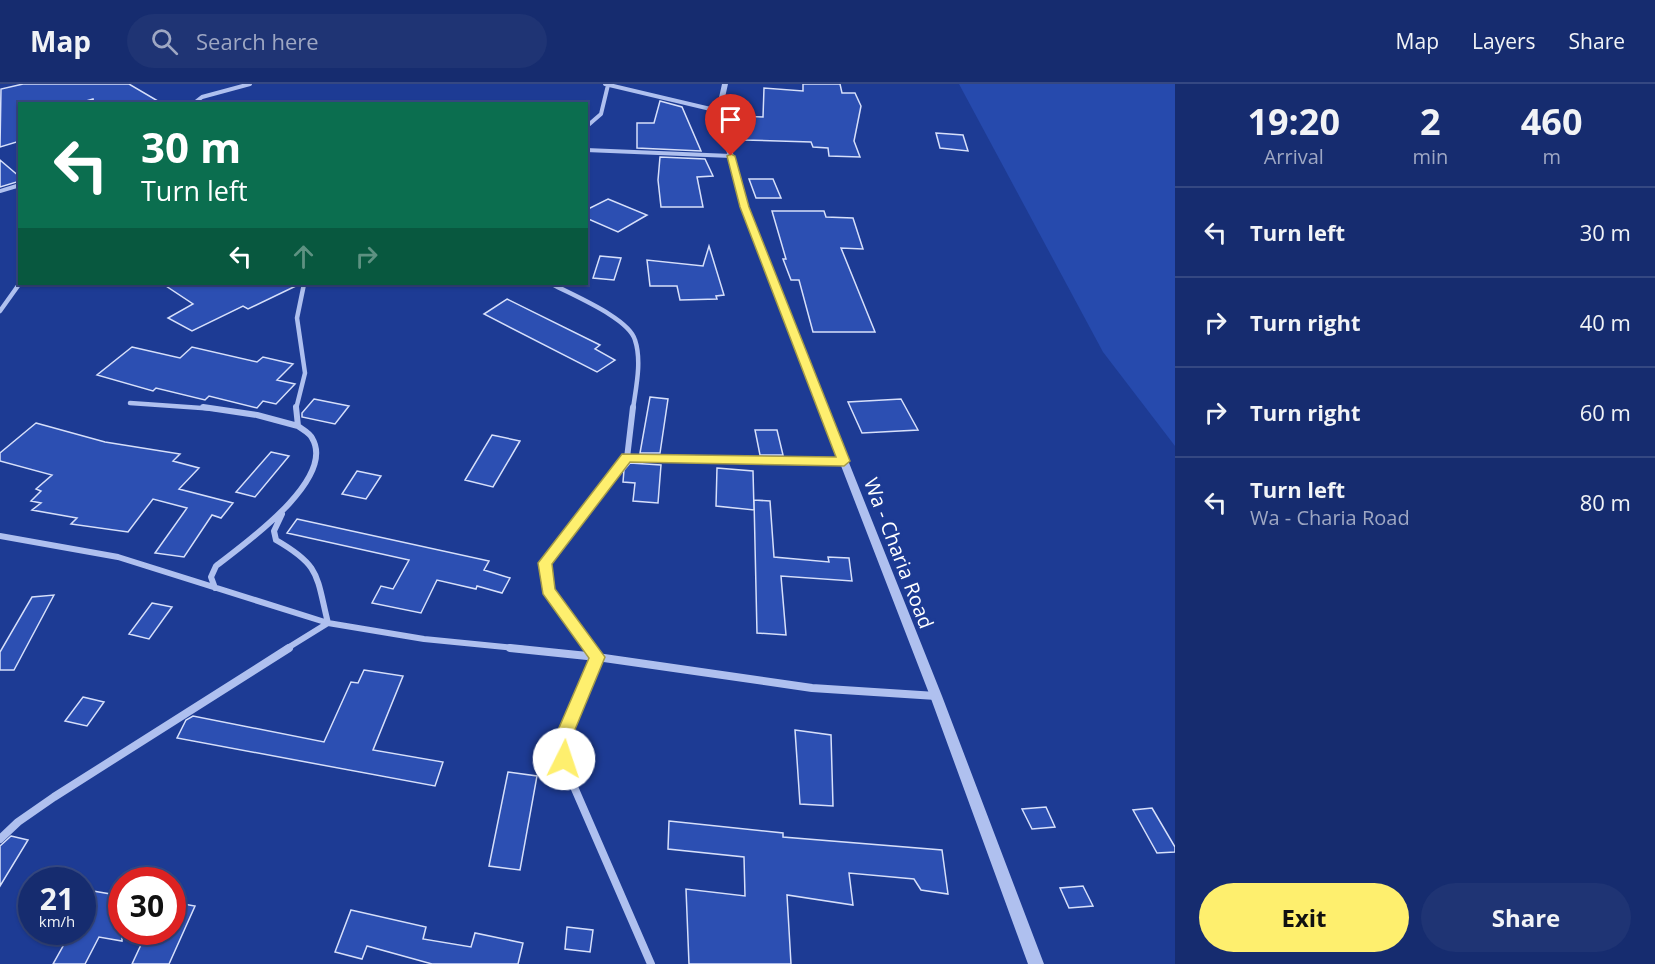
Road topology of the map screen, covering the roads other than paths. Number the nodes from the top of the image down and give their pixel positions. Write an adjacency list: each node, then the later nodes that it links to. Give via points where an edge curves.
1 (250, 84): 4 (street)
2 (725, 84): 5 (street, Wa - Charia Road)
3 (606, 85): 5 (street); 6 (street, via 601,114)
4 (198, 102)
5 (719, 111): 8 (street, Wa - Charia Road)
6 (588, 126)
7 (588, 150): 8 (street)
8 (731, 156): 18 (street, Wa - Charia Road, via 744,207)
9 (18, 186): 10 (street)
10 (0, 191)
11 (19, 285): 14 (street)
12 (304, 285): 16 (street, via 295,321 305,368 305,379 294,406)
13 (554, 285): 17 (street, via 620,321 635,338 638,367)
14 (0, 311)
15 (130, 403): 16 (street, via 263,415)
16 (298, 426): 19 (street, via 312,437 316,455 305,483)
17 (627, 458): 18 (street); 23 (street, via 545,563 548,590)
18 (844, 461): 24 (street, Wa - Charia Road)
19 (282, 514): 21 (street, via 216,566 211,577); 22 (street, via 274,531 276,540 302,555 314,569)
20 (0, 536): 21 (street, via 118,557)
21 (215, 588): 22 (street)
22 (328, 623): 23 (street, via 424,639); 25 (street, via 54,797)
23 (597, 657): 24 (street, via 812,688); 26 (street, via 560,744 568,773)
24 (936, 696): 27 (street, Wa - Charia Road)
25 (0, 839)
26 (651, 964)
27 (1036, 964)

